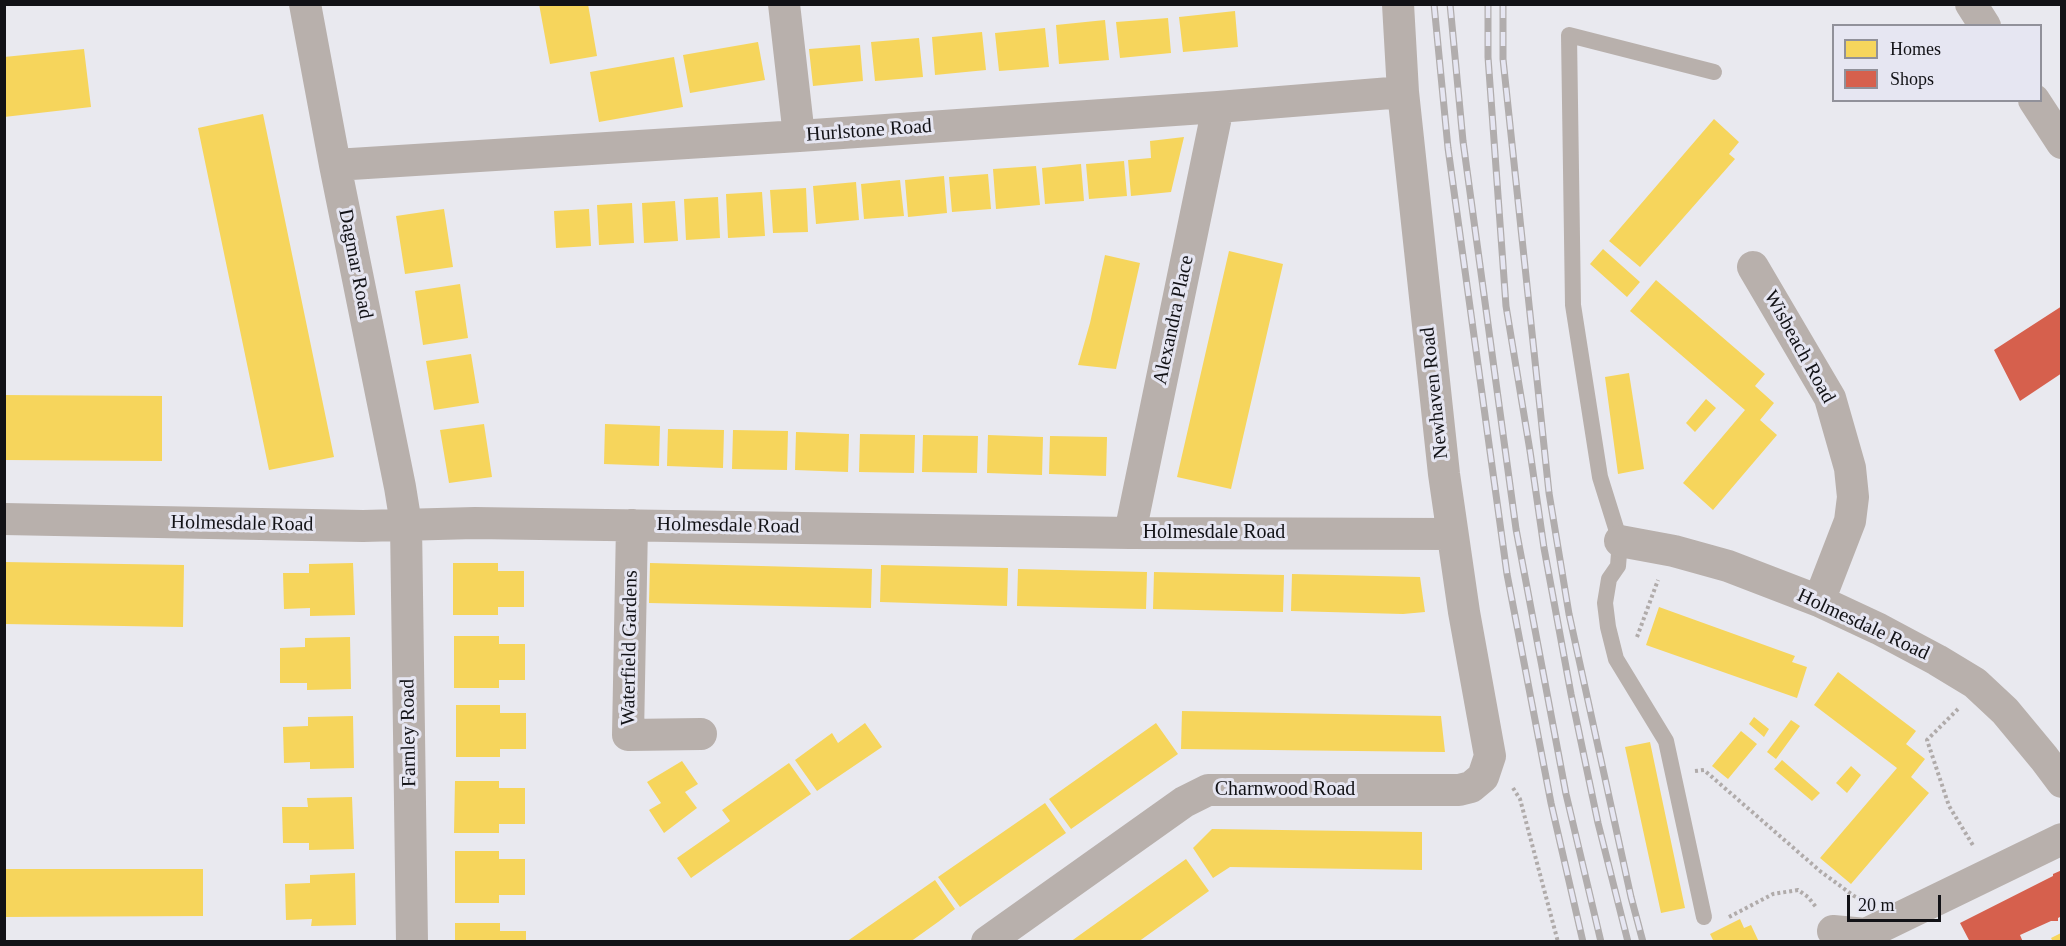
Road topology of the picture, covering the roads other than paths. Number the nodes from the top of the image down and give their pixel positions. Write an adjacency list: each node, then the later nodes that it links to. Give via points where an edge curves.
1 (305, 4): 12 (street, Dagmar Road)
2 (784, 4): 10 (street)
3 (1398, 4): 7 (street, Newhaven Road)
4 (1971, 4): 5 (street)
5 (1984, 24)
6 (1714, 72): 19 (lane, via 1569,35 1573,305 1600,477)
7 (1403, 92): 9 (street, Hurlstone Road); 18 (street, Newhaven Road)
8 (2035, 102): 11 (street)
9 (1218, 107): 10 (street, Hurlstone Road); 17 (street, Alexandra Place)
10 (799, 136): 12 (street, Hurlstone Road)
11 (2061, 143)
12 (335, 165): 15 (street, Dagmar Road)
13 (1753, 267): 20 (street, Wisbeach Road, via 1830,398 1850,468 1850,521)
14 (4, 519): 15 (street, Holmesdale Road)
15 (406, 524): 16 (street, Holmesdale Road); 27 (street, Farnley Road)
16 (632, 525): 17 (street, Holmesdale Road); 21 (street, Waterfield Gardens, via 628,735)
17 (1130, 533): 18 (street, Holmesdale Road)
18 (1452, 534): 22 (street, Newhaven Road)
19 (1620, 541): 20 (street, Holmesdale Road, via 1728,566); 25 (lane, via 1618,566 1609,579 1605,603 1608,627 1616,659 1666,741)
20 (1820, 601): 23 (street, Holmesdale Road, via 1937,660 1979,687 2005,711)
21 (700, 734)
22 (1487, 766): 28 (street, Charnwood Road, via 1471,787 1459,790 1208,790 1184,802)
23 (2061, 782)
24 (2061, 839): 26 (street, via 1866,934)
25 (1704, 916)
26 (1833, 931)
27 (412, 942)
28 (987, 942)

